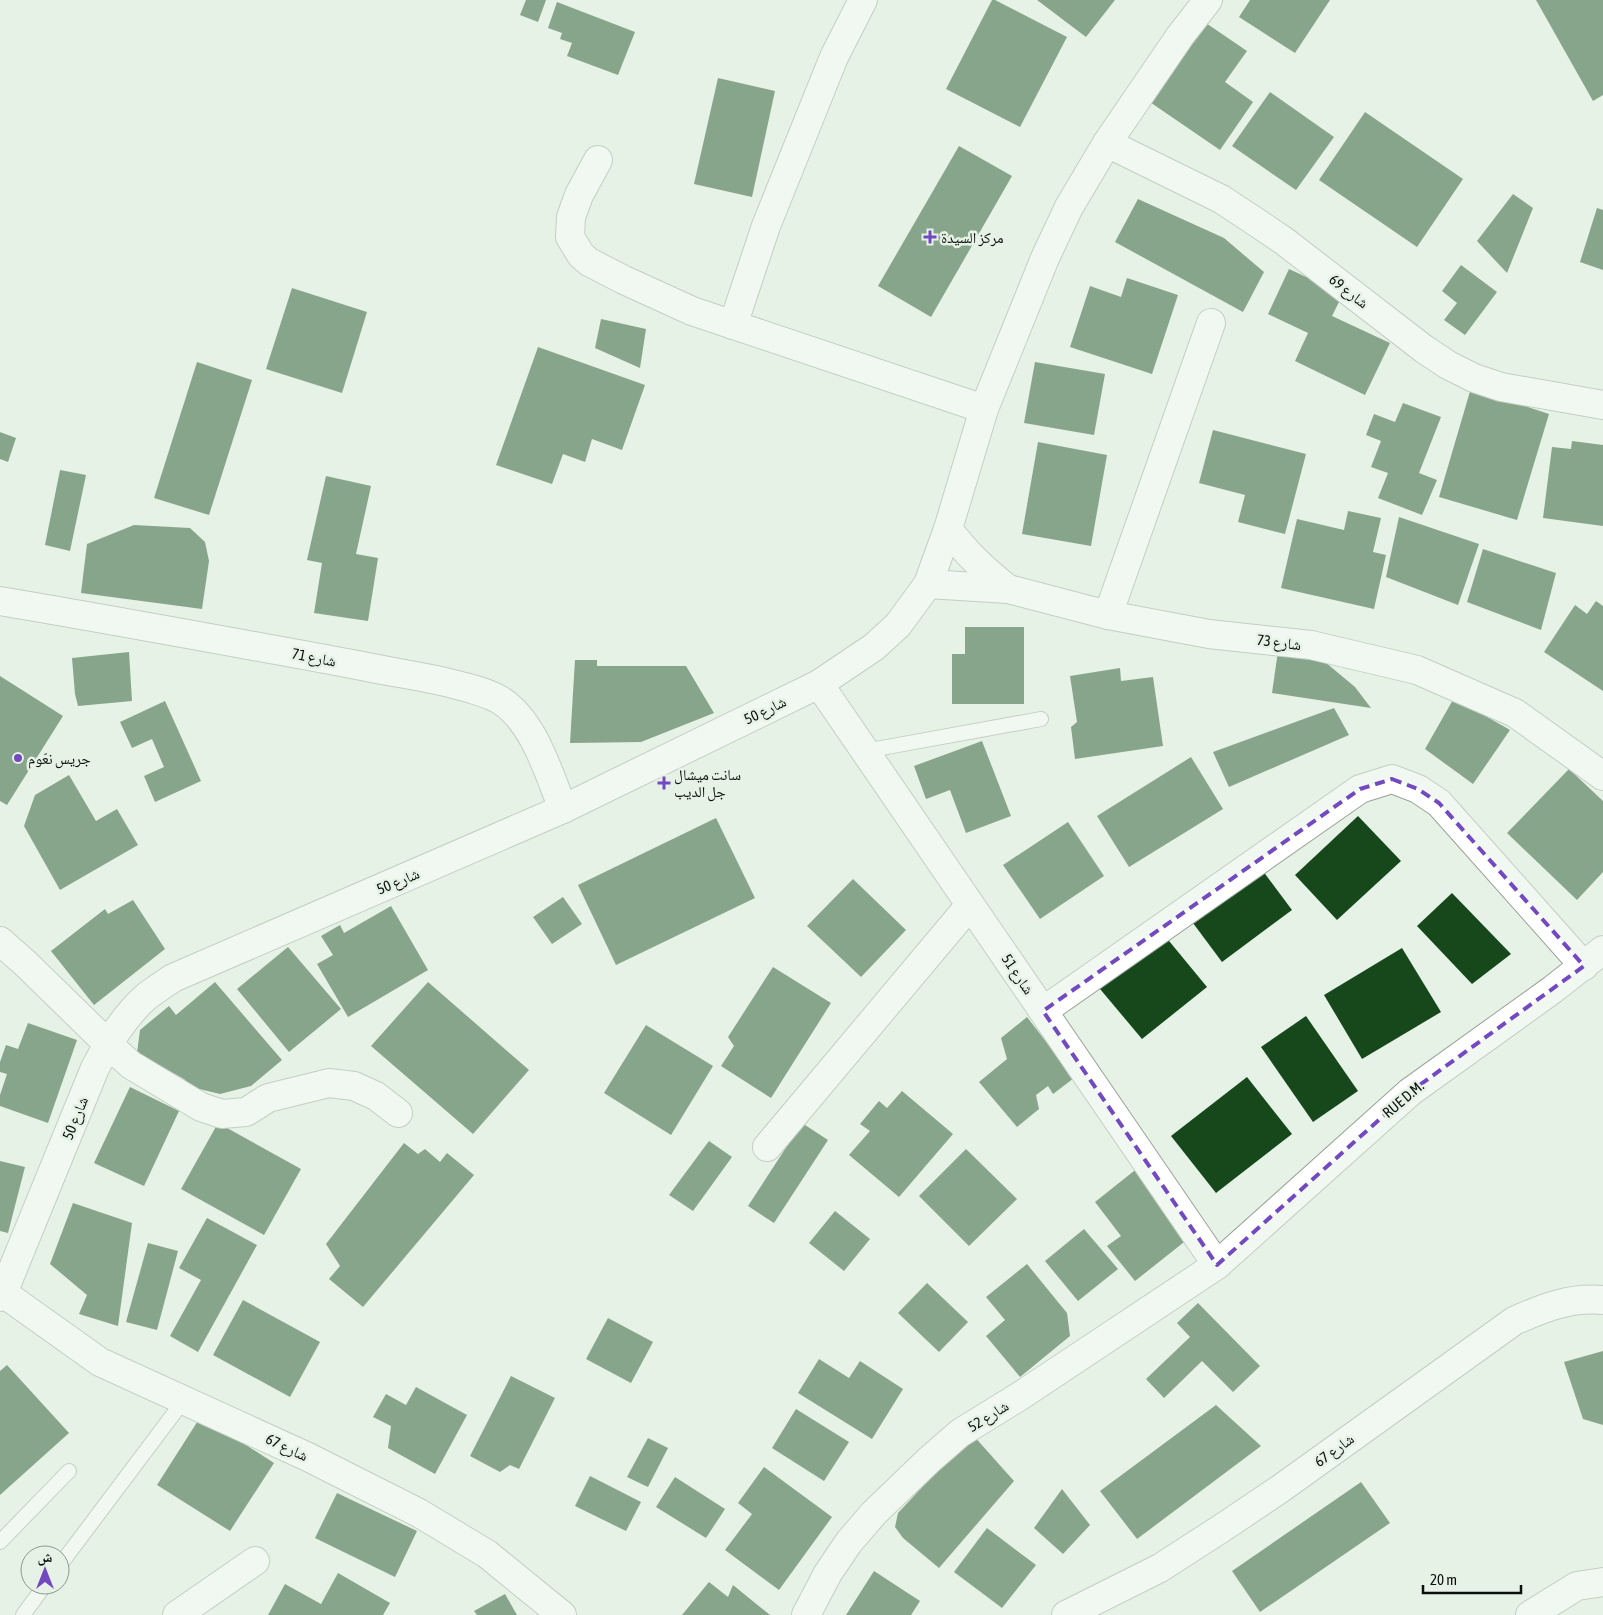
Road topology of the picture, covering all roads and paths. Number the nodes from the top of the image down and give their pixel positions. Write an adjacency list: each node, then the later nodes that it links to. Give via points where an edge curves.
1 (863, 0): 6 (street, via 830,65 766,226)
2 (1208, 0): 3 (street, شارع 50)
3 (1107, 142): 7 (street, شارع 69, via 1221,199 1254,220 1448,365 1501,387); 8 (street, شارع 50, via 1069,207 1045,258)
4 (598, 160): 6 (street, via 571,217 570,237 581,255 600,269 641,289)
5 (1211, 323): 13 (street)
6 (733, 325): 8 (street)
7 (1603, 405)
8 (984, 409): 9 (street, شارع 50)
9 (948, 529): 10 (street, شارع 50); 11 (street, via 964,550)
10 (928, 584): 11 (street, شارع 73); 14 (street, شارع 50, via 898,625 874,647)
11 (1008, 589): 13 (street, شارع 73)
12 (0, 601): 18 (street, شارع 71, via 191,633 438,680 486,693 500,700 523,722 541,754)
13 (1108, 615): 17 (street, شارع 73, via 1209,634 1311,645 1417,670 1515,713)
14 (819, 684): 16 (street, شارع 51); 18 (street, شارع 50)
15 (1041, 719): 16 (lane)
16 (865, 751): 19 (street, شارع 51)
17 (1603, 776)
18 (563, 809): 23 (street, شارع 50, via 173,978 147,996)
19 (970, 905): 22 (street, شارع 51); 25 (street)
20 (0, 941): 23 (street)
21 (1594, 958): 22 (street, via 1439,803 1418,789 1392,779 1360,789); 26 (street, RUE D.M., via 1410,1092)
22 (1043, 1011): 26 (street, شارع 51)
23 (108, 1044): 24 (street, via 131,1065 201,1107 222,1114 246,1112 268,1098 329,1083 354,1086 376,1096); 27 (street, شارع 50, via 95,1068)
24 (398, 1113)
25 (767, 1147)
26 (1217, 1265): 39 (street, شارع 52, via 960,1433 874,1513 849,1542)
27 (2, 1295): 29 (street, شارع 67, via 100,1362)
28 (1603, 1300): 40 (street, شارع 67, via 1552,1304 1514,1321 1222,1528 1160,1568)
29 (184, 1400): 32 (lane); 38 (street, شارع 67, via 420,1513 487,1554)
30 (69, 1471): 31 (lane)
31 (0, 1542)
32 (70, 1552)
33 (255, 1561): 37 (street)
34 (1603, 1582): 41 (street, via 1576,1586)
35 (37, 1595): 36 (lane)
36 (22, 1615)
37 (177, 1615)
38 (562, 1615)
39 (806, 1615)
40 (1066, 1615)
41 (1530, 1615)

